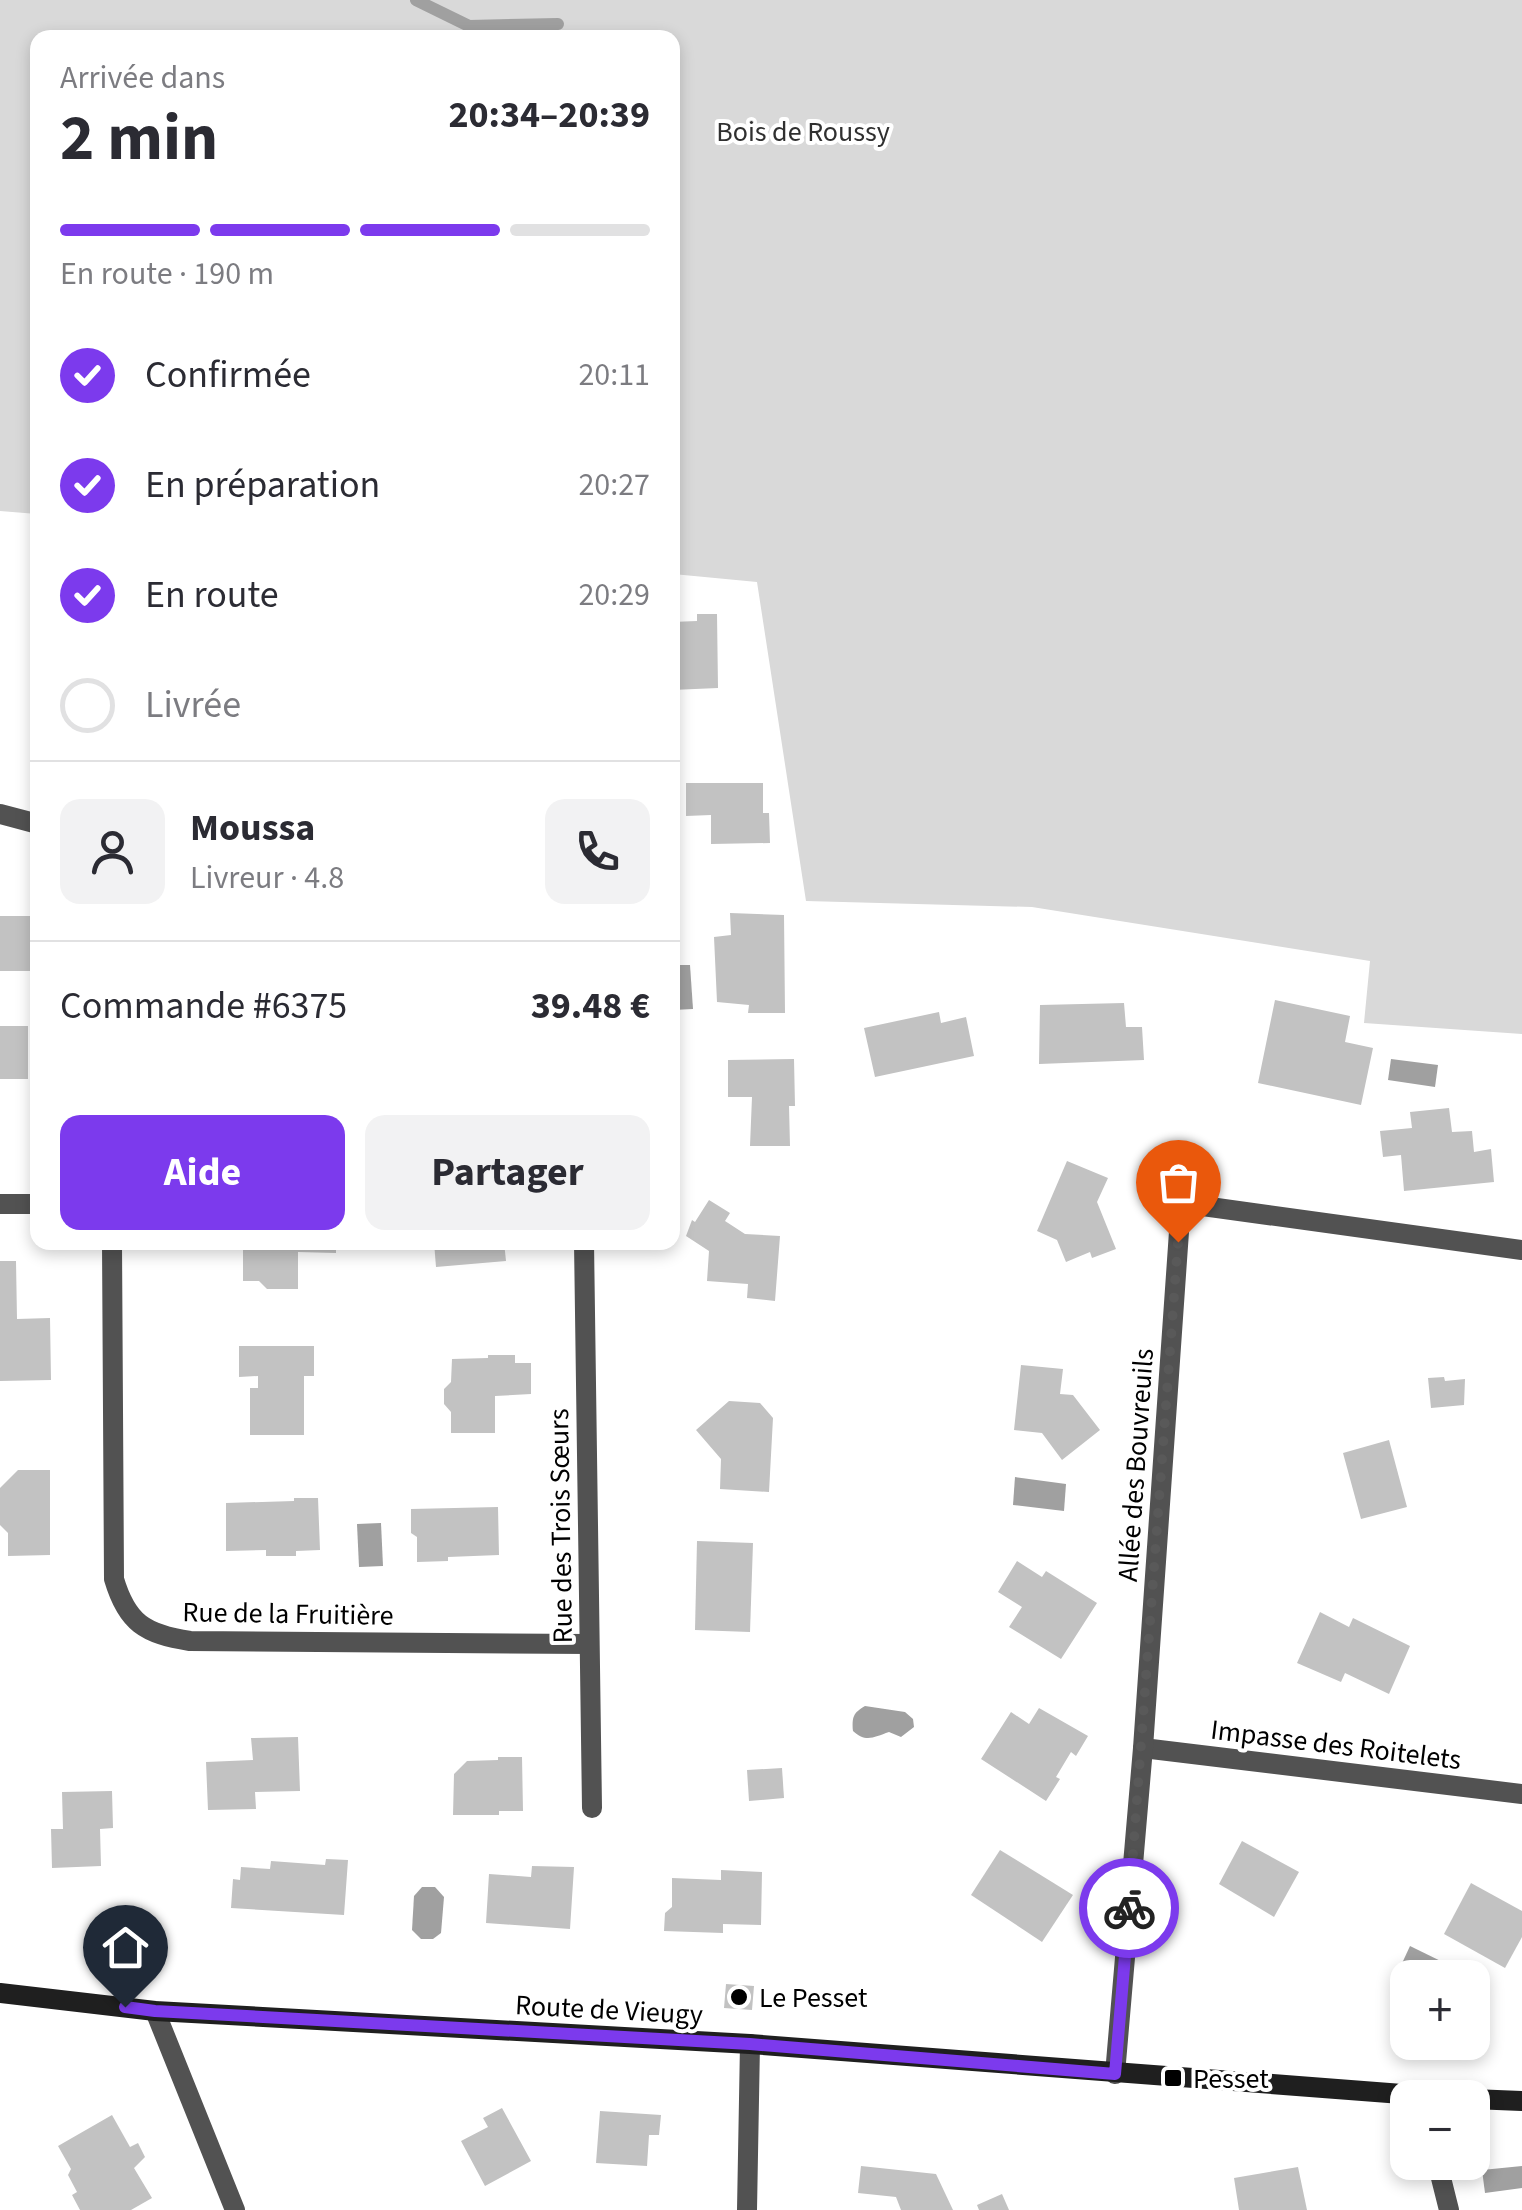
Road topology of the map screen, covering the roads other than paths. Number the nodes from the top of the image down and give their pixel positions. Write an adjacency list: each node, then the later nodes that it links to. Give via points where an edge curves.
1 (0, 814): 2 (street)
2 (30, 822)
3 (0, 1204): 4 (street)
4 (30, 1204)
5 (112, 1250): 8 (street, Rue de la Fruitière, via 114,1579 122,1605 140,1626 190,1641)
6 (584, 1250): 8 (street, Rue des Trois Sœurs)
7 (1522, 1250): 9 (street, Allée des Bouvreuils, via 1181,1203)
8 (589, 1644): 11 (street, Rue des Trois Sœurs)
9 (1143, 1748): 10 (street, Impasse des Roitelets); 15 (street, Allée des Bouvreuils)
10 (1522, 1794)
11 (592, 1808)
12 (0, 1993): 13 (street, Route de Vieugy)
13 (155, 2011): 14 (street, Route de Vieugy); 20 (street)
14 (750, 2044): 15 (street, Route de Vieugy); 21 (street)
15 (1115, 2074): 16 (street, Route de Vieugy)
16 (1390, 2094)
17 (1490, 2099): 18 (street)
18 (1522, 2101)
19 (1442, 2180): 22 (street)
20 (235, 2210)
21 (747, 2210)
22 (1449, 2210)

